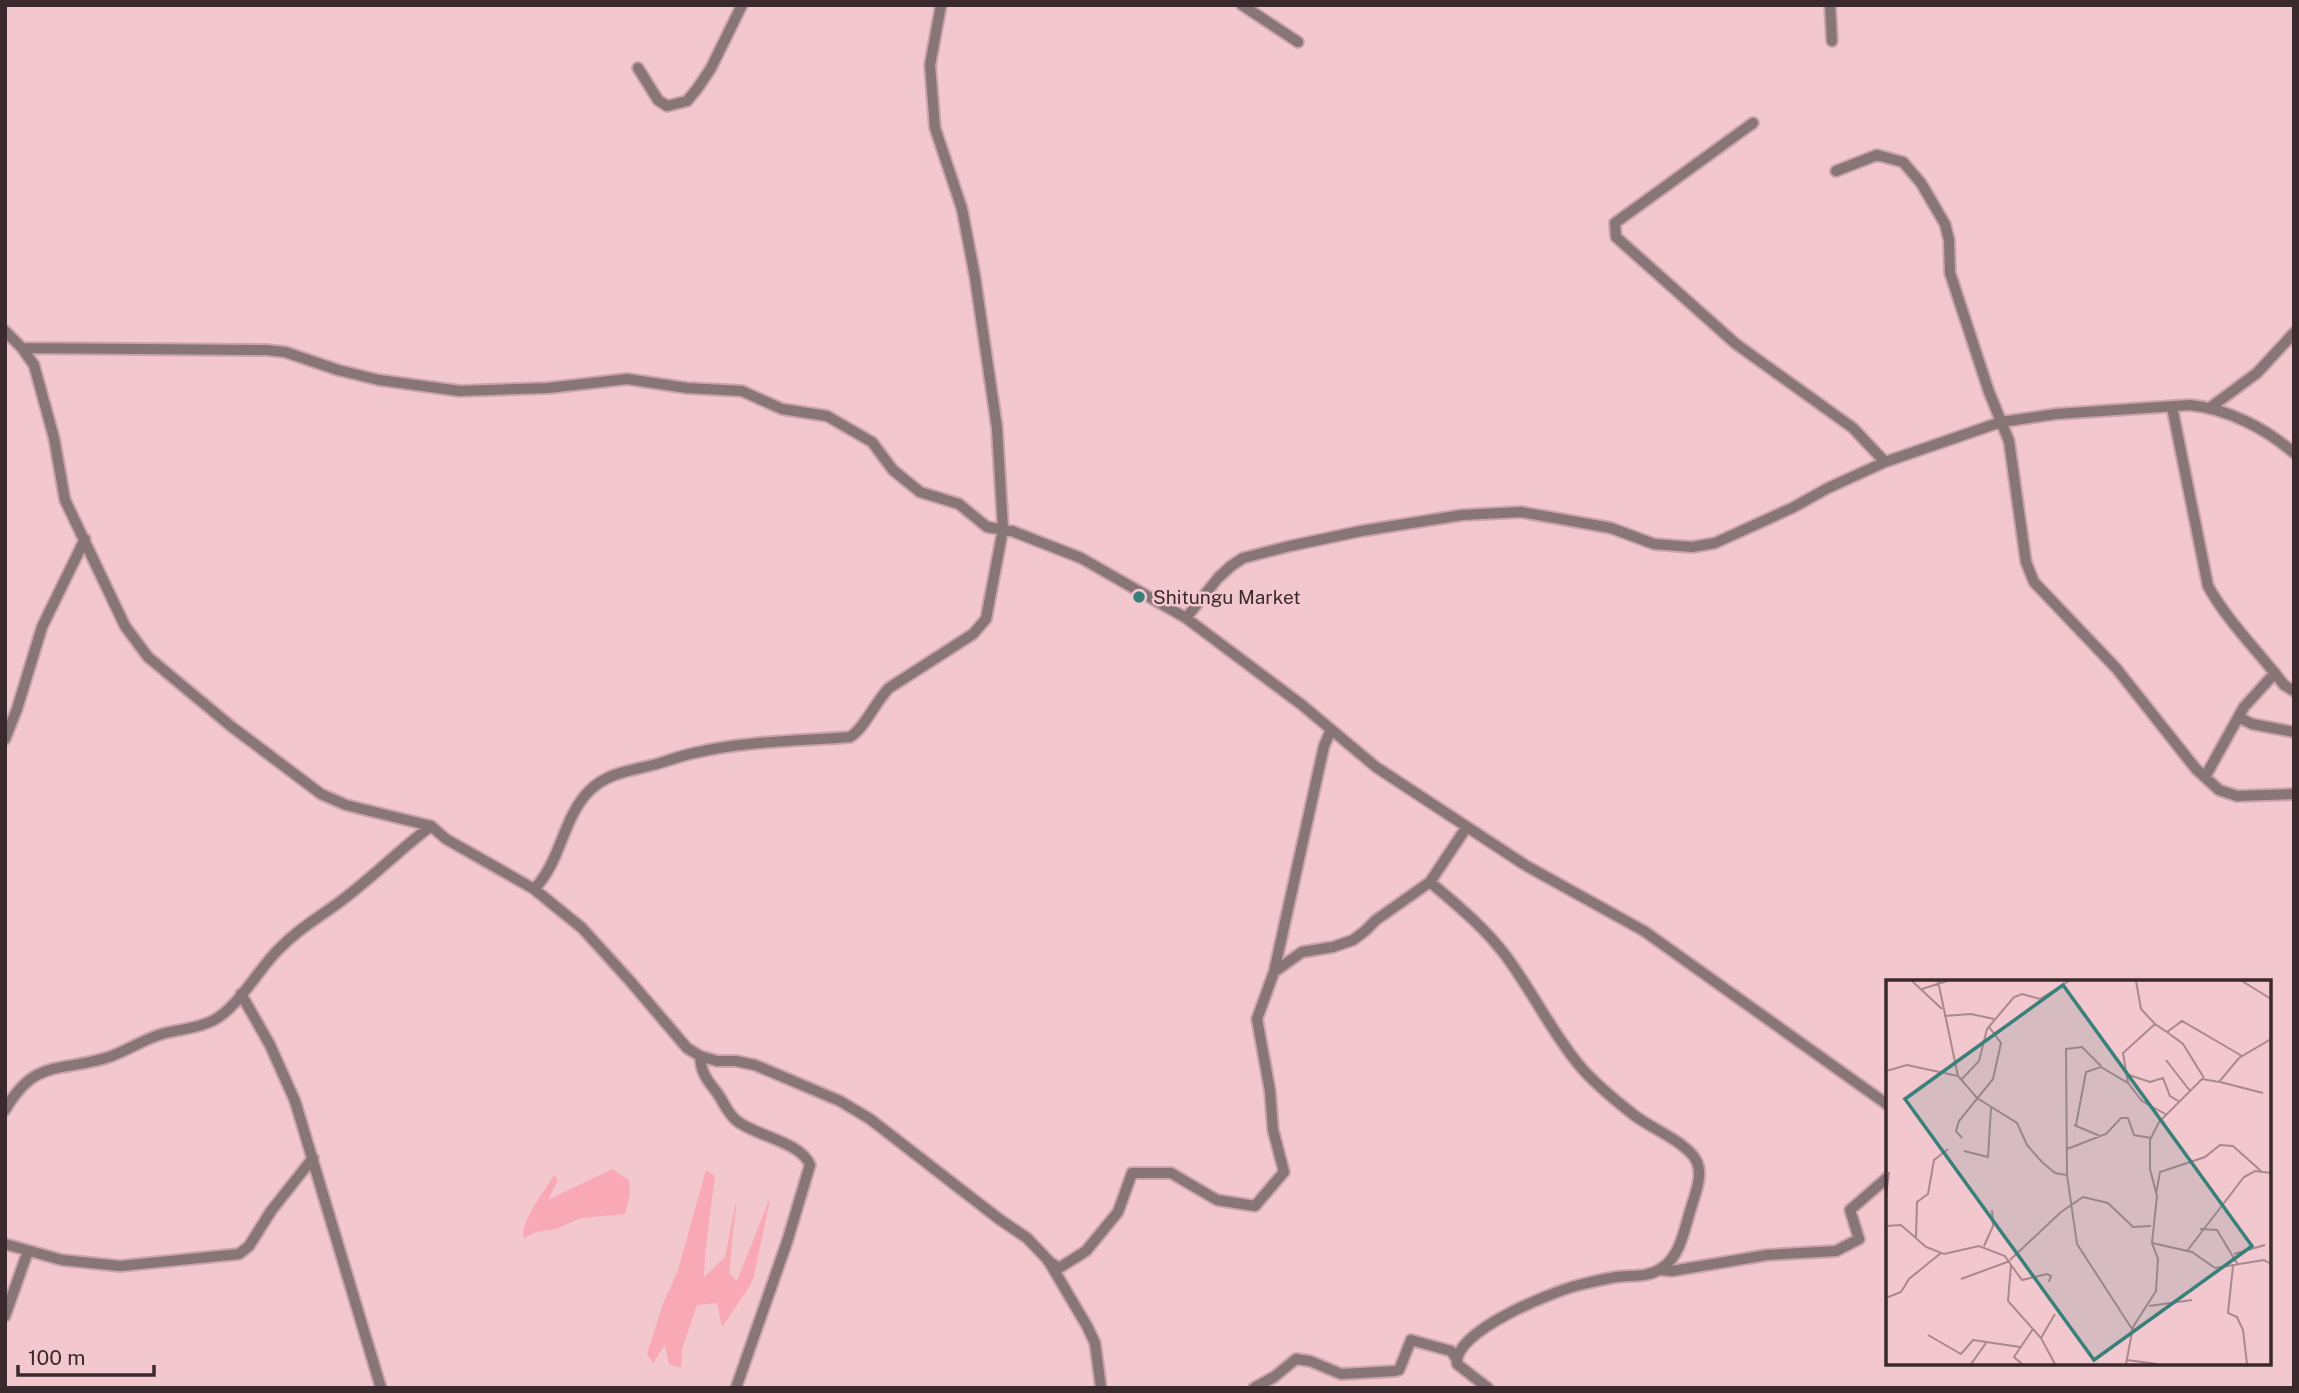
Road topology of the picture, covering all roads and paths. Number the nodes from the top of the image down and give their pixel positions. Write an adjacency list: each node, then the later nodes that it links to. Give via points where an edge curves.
1 (742, 5): 7 (street, via 711,68 687,101 667,106 658,100)
2 (942, 5): 18 (street, via 930,65 935,128 962,209 975,277 998,428)
3 (1242, 5): 6 (street)
4 (1830, 5): 5 (street)
5 (1832, 41)
6 (1298, 42)
7 (638, 68)
8 (1753, 123): 17 (street, via 1615,223 1616,237 1736,344 1853,428)
9 (1836, 171): 15 (street, via 1877,155 1903,162 1921,183 1945,224 1950,273)
10 (5, 331): 12 (street)
11 (2294, 333): 14 (street, via 2257,373)
12 (22, 348): 18 (street, via 266,350 379,380 460,391 627,379 742,391 782,409 827,416 872,442 893,470 920,492 958,504 987,527); 19 (street, via 34,365 42,390 65,500)
13 (2172, 407): 14 (street); 15 (street); 21 (street, via 2208,586 2220,608)
14 (2211, 407): 16 (street, via 2234,415)
15 (2001, 422): 17 (street); 27 (street, via 2009,441 2026,562 2034,582 2116,668)
16 (2294, 453)
17 (1885, 462): 20 (street, via 1715,543 1692,547 1654,544 1611,528 1521,512 1462,515 1290,546 1243,558 1231,566)
18 (1003, 528): 20 (street, via 1082,558); 32 (street, via 986,619 973,634 889,688 854,735 736,746 621,771 587,793 572,813 549,870)
19 (85, 540): 26 (street, via 43,627); 29 (street, via 138,647 232,727 332,800)
20 (1186, 618): 24 (street)
21 (2275, 673): 22 (street); 23 (street)
22 (2294, 691)
23 (2239, 718): 25 (street); 27 (street)
24 (1331, 730): 30 (street, via 1376,767); 33 (street)
25 (2294, 732)
26 (5, 739)
27 (2205, 778): 28 (street, via 2237,796)
28 (2294, 794)
29 (431, 826): 32 (street); 34 (street, via 298,931)
30 (1466, 828): 31 (street); 36 (street, via 1644,931)
31 (1430, 882): 33 (street, via 1353,940 1302,952); 43 (street, via 1499,947 1581,1067 1635,1116 1684,1147 1696,1160 1697,1186 1676,1255)
32 (534, 889): 35 (street, via 589,936 671,1031)
33 (1274, 972): 42 (street, via 1256,1026 1284,1172 1255,1206 1217,1200 1171,1173 1132,1173 1118,1212 1086,1251 1059,1268)
34 (241, 994): 37 (street, via 215,1020 160,1034 106,1058 58,1066 36,1075); 38 (street, via 295,1101)
35 (700, 1056): 42 (street, via 755,1065 840,1101 1027,1238); 47 (street, via 704,1077 733,1118 793,1148 810,1165)
36 (1886, 1104)
37 (5, 1110)
38 (313, 1158): 41 (street, via 249,1247 239,1254 120,1266); 46 (street)
39 (1886, 1179): 43 (street, via 1850,1210 1859,1239 1836,1251)
40 (5, 1244): 41 (street)
41 (28, 1251): 44 (street)
42 (1048, 1260): 48 (street, via 1095,1343)
43 (1661, 1269): 45 (street, via 1645,1276 1578,1285 1528,1305 1471,1337)
44 (5, 1316)
45 (1456, 1358): 49 (street, via 1451,1351 1410,1340 1399,1370 1341,1374 1296,1359); 50 (street, via 1465,1372)
46 (380, 1388)
47 (736, 1388)
48 (1101, 1388)
49 (1254, 1388)
50 (1488, 1388)

